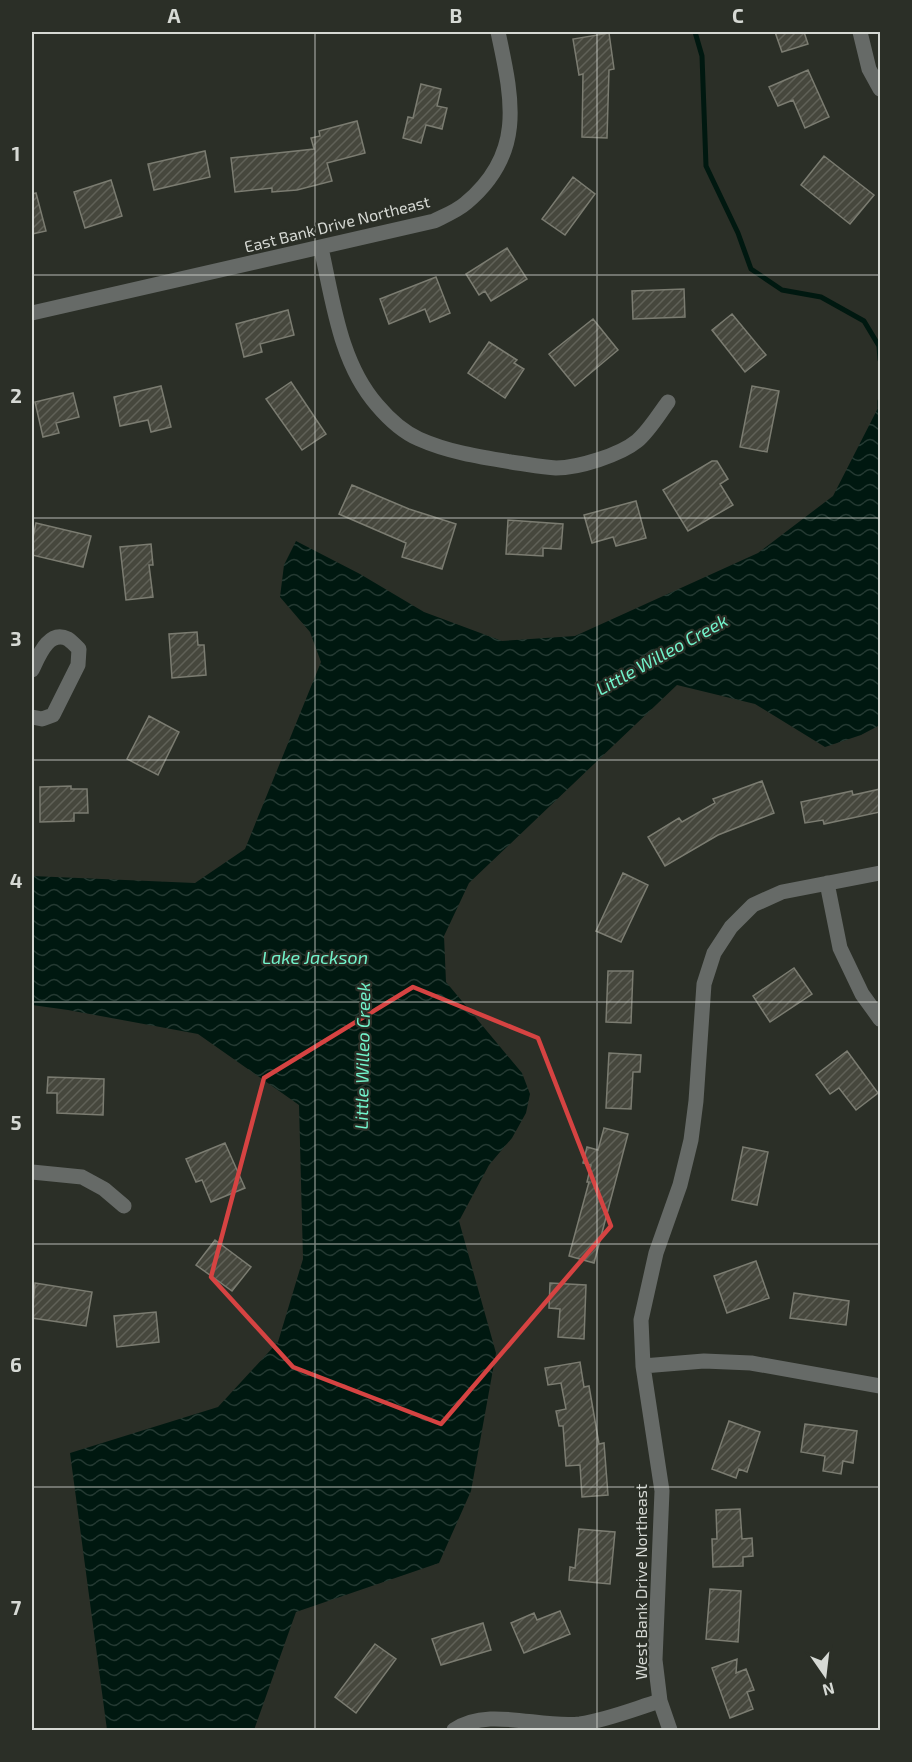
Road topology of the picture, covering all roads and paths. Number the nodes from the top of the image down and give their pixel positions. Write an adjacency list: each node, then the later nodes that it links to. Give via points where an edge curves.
1 (498, 32): 4 (street, East Bank Drive Northeast, via 510,88 510,129 488,182 465,205 434,221)
2 (860, 32): 3 (street, via 869,69)
3 (880, 89)
4 (321, 248): 5 (street, East Bank Drive Northeast); 6 (street, via 353,368 376,404 417,438 481,457 556,468 580,465 638,441)
5 (32, 313)
6 (668, 402)
7 (32, 670): 8 (street, via 44,645 56,638 67,638 78,649 78,664 53,715)
8 (32, 717)
9 (880, 873): 10 (street, West Bank Drive Northeast)
10 (827, 883): 11 (street, via 840,948 862,994); 14 (street, West Bank Drive Northeast, via 782,892 753,904 714,953 704,984 691,1140 656,1253 641,1320)
11 (880, 1019)
12 (32, 1172): 13 (street, via 82,1177)
13 (123, 1206)
14 (643, 1366): 15 (street, via 704,1361 751,1363); 16 (street, West Bank Drive Northeast, via 662,1491 655,1660)
15 (880, 1386)
16 (660, 1701): 17 (street, via 581,1724 489,1718); 18 (street, West Bank Drive Northeast)
17 (454, 1731)
18 (670, 1731)

